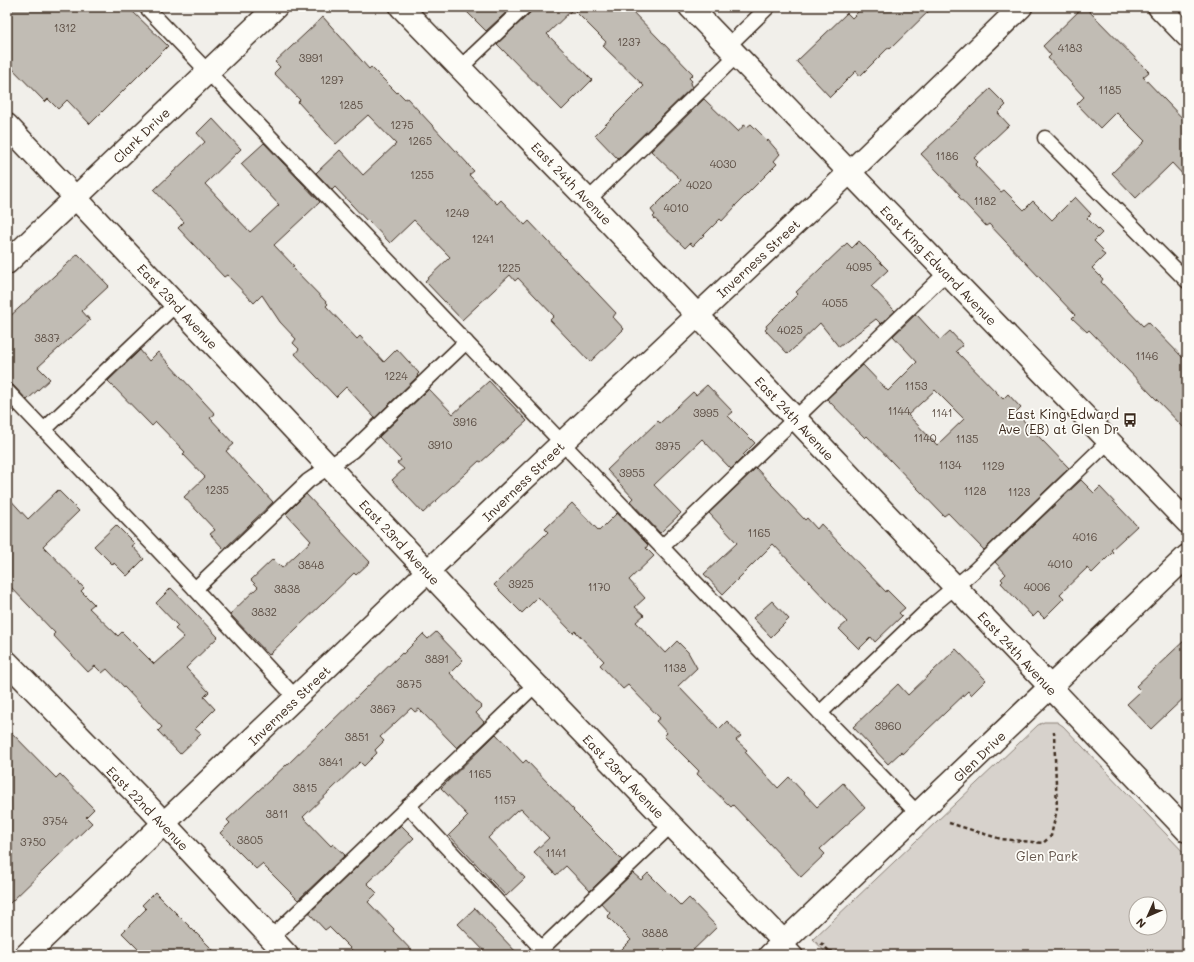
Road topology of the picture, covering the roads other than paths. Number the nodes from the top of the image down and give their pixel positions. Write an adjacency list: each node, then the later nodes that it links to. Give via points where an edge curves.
1 (146, 7): 12 (lane)
2 (276, 7): 12 (street, Clark Drive)
3 (401, 7): 11 (street, East 24th Avenue)
4 (524, 7): 11 (lane)
5 (690, 7): 10 (street, East King Edward Avenue)
6 (768, 7): 10 (lane)
7 (1021, 7): 15 (street, Inverness Street)
8 (1159, 7): 9 (street)
9 (1187, 36)
10 (733, 51): 15 (street, East King Edward Avenue); 17 (lane)
11 (460, 68): 17 (street, East 24th Avenue)
12 (208, 71): 16 (street, Clark Drive); 23 (lane)
13 (7, 126): 16 (street, East 23rd Avenue)
14 (1045, 138): 20 (lane)
15 (850, 172): 19 (street, East King Edward Avenue); 22 (street, Inverness Street)
16 (75, 197): 18 (street, Clark Drive); 21 (street, East 23rd Avenue)
17 (588, 200): 22 (street, East 24th Avenue)
18 (7, 263)
19 (946, 273): 25 (lane); 27 (street, East King Edward Avenue)
20 (1187, 281)
21 (176, 304): 26 (lane); 29 (street, East 23rd Avenue)
22 (698, 316): 25 (street, East 24th Avenue); 28 (street, Inverness Street)
23 (466, 342): 28 (lane); 29 (lane, via 352,451)
24 (7, 390): 26 (lane)
25 (795, 418): 31 (lane); 34 (street, East 24th Avenue)
26 (45, 430): 35 (lane)
27 (1109, 441): 30 (street, East King Edward Avenue); 34 (lane)
28 (563, 442): 31 (lane); 33 (street, Inverness Street)
29 (329, 467): 33 (street, East 23rd Avenue); 35 (lane, via 308,481)
30 (1187, 522)
31 (662, 546): 40 (lane)
32 (1187, 556): 38 (street, Glen Drive)
33 (428, 572): 37 (street, East 23rd Avenue); 39 (street, Inverness Street)
34 (955, 587): 38 (street, East 24th Avenue); 40 (lane)
35 (195, 589): 39 (lane)
36 (7, 662): 43 (street, East 22nd Avenue)
37 (536, 684): 41 (lane); 44 (street, East 23rd Avenue)
38 (1051, 687): 42 (street, Glen Drive); 45 (street, East 24th Avenue)
39 (296, 698): 43 (street, Inverness Street)
40 (820, 713): 42 (lane)
41 (408, 806): 46 (lane); 48 (lane)
42 (918, 814): 47 (street, Glen Drive)
43 (164, 824): 46 (street, East 22nd Avenue); 49 (street, Inverness Street)
44 (671, 825): 47 (street, East 23rd Avenue); 48 (lane)
45 (1187, 831)
46 (271, 938): 50 (street, East 22nd Avenue)
47 (784, 951)
48 (538, 952)
49 (26, 955)
50 (287, 955)

